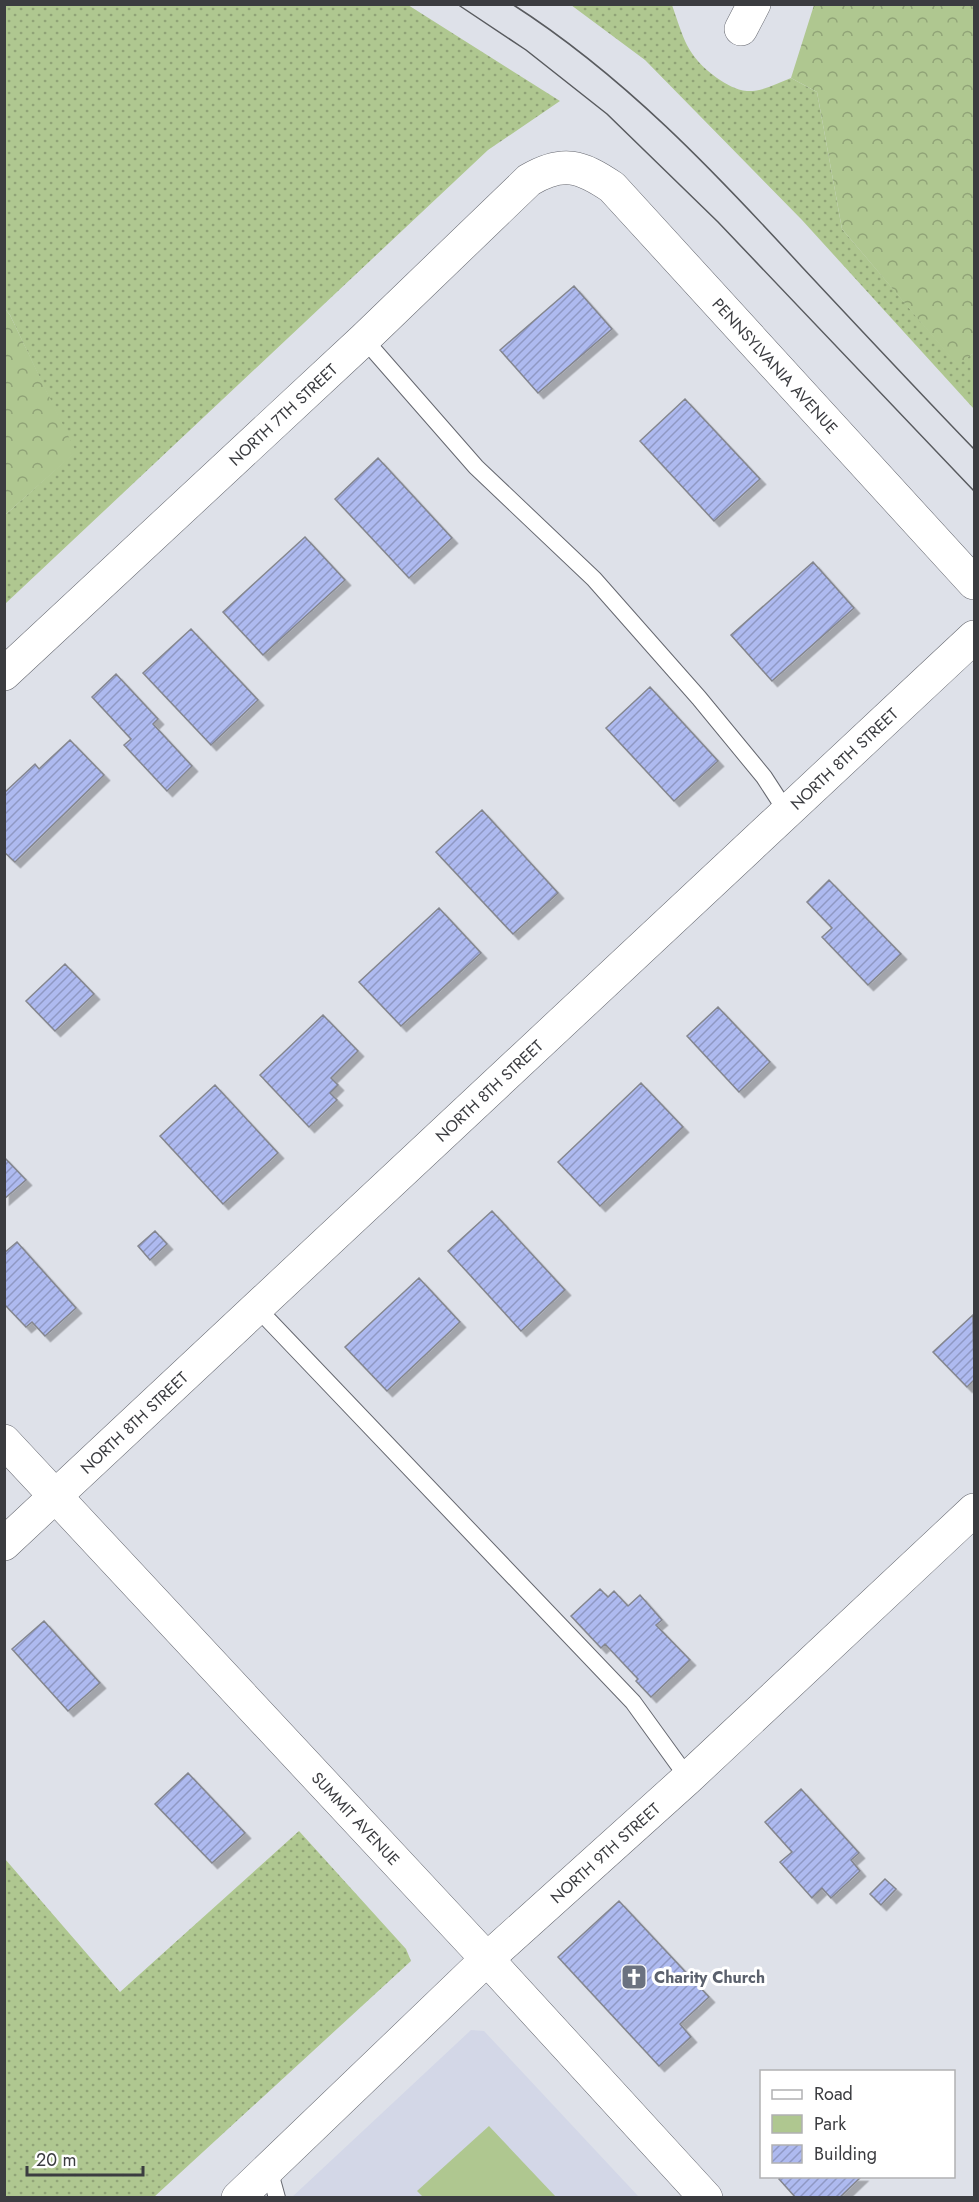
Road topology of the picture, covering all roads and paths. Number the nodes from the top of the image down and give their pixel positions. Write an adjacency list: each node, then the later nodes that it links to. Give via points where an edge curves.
1 (565, 168): 2 (street, NORTH 7TH STREET, via 547,170 529,180); 3 (street, PENNSYLVANIA AVENUE, via 589,172 612,187)
2 (364, 339): 5 (street, NORTH 7TH STREET); 6 (lane, via 476,467 594,579 699,698 764,777)
3 (975, 583)
4 (975, 638): 6 (street, NORTH 8TH STREET)
5 (4, 674)
6 (788, 813): 7 (street, NORTH 8TH STREET)
7 (258, 1309): 9 (street, NORTH 8TH STREET); 12 (lane, via 633,1702)
8 (4, 1441): 9 (street, SUMMIT AVENUE)
9 (56, 1497): 11 (street, NORTH 8TH STREET); 13 (street, SUMMIT AVENUE)
10 (975, 1510): 12 (street, NORTH 9TH STREET)
11 (4, 1544)
12 (688, 1778): 13 (street, NORTH 9TH STREET)
13 (487, 1959): 14 (street, NORTH 9TH STREET); 16 (street, SUMMIT AVENUE)
14 (273, 2183): 15 (street, NORTH 9TH STREET)
15 (238, 2198)
16 (705, 2198)

